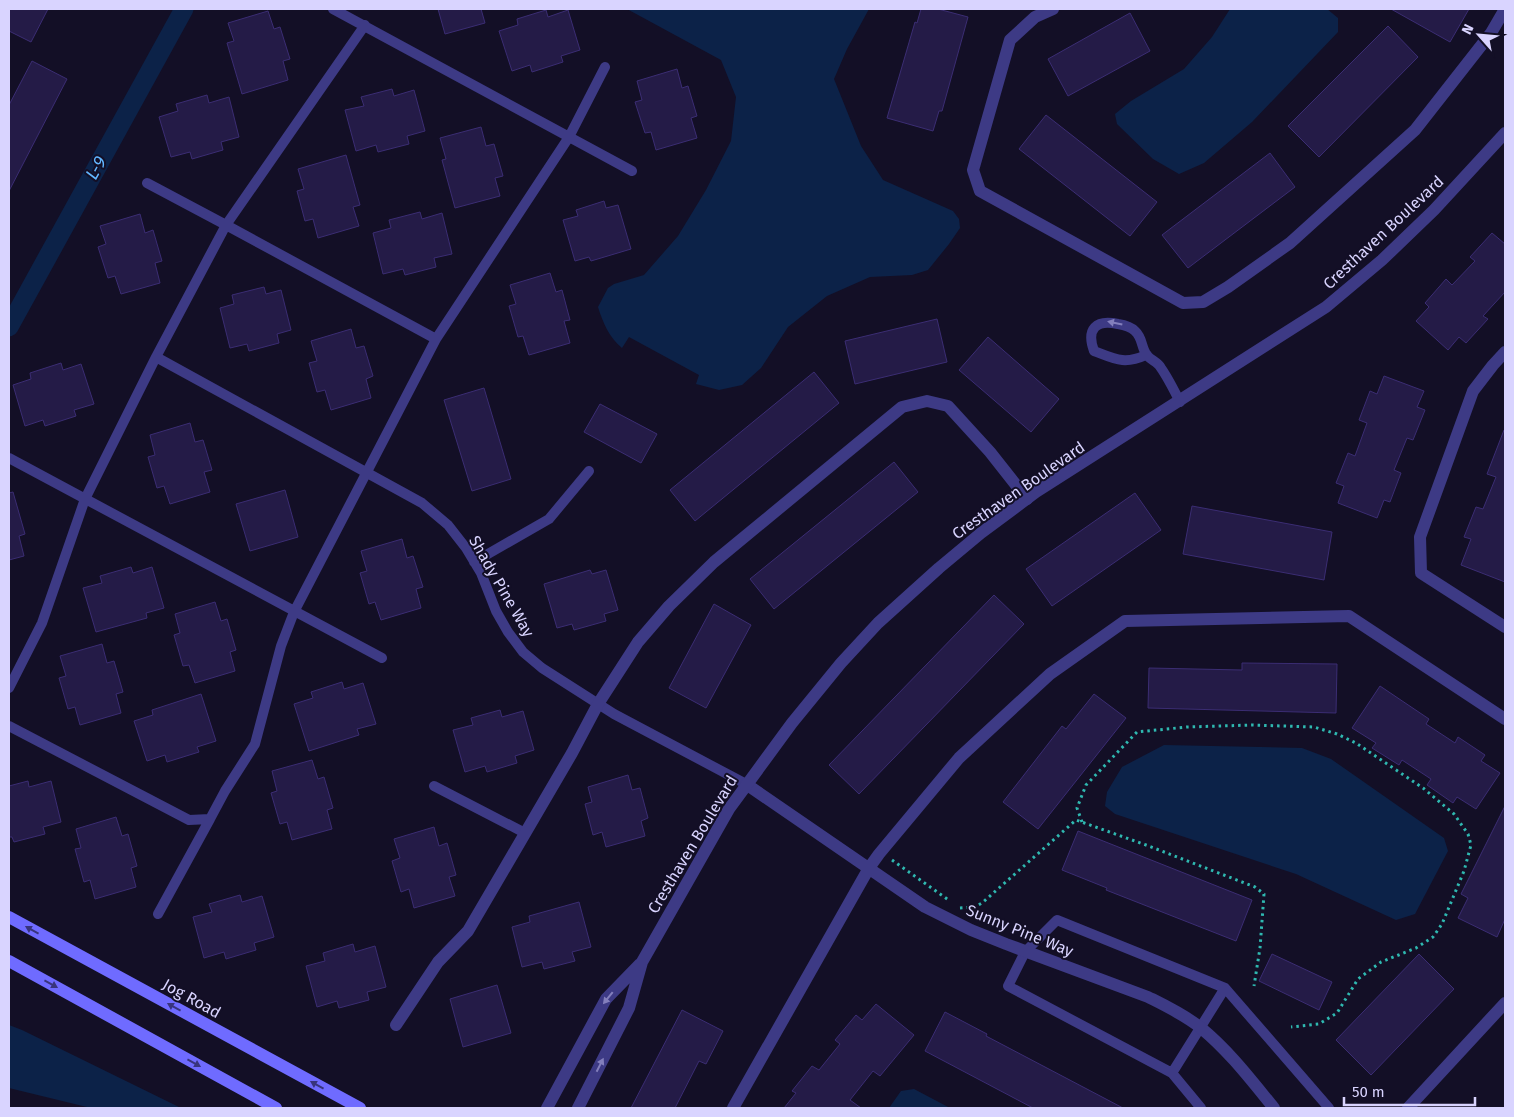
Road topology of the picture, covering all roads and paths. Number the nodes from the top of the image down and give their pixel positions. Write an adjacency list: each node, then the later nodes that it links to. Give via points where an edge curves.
1 (333, 9): 4 (lane)
2 (1052, 9): 3 (street, via 1035,17 1010,40 973,170 980,191 1183,303 1203,302 1290,243 1415,130 1491,33)
3 (1505, 9)
4 (365, 25): 7 (lane); 10 (lane)
5 (605, 67): 7 (lane)
6 (1505, 133): 15 (street, Cresthaven Boulevard, via 1434,210 1326,307)
7 (569, 137): 8 (lane); 11 (lane)
8 (632, 171)
9 (147, 183): 10 (lane)
10 (226, 225): 11 (lane); 14 (lane)
11 (436, 339): 18 (lane)
12 (1505, 352): 23 (street, via 1473,390 1420,537 1420,573)
13 (1146, 355): 13 (lane, one-way to 13, via 1141,338 1124,325 1099,323 1093,329 1090,341 1094,350 1114,359 1133,361); 15 (lane, via 1160,366)
14 (156, 357): 18 (lane, Shady Pine Way); 19 (lane)
15 (1180, 402): 20 (street, Cresthaven Boulevard)
16 (9, 458): 19 (lane)
17 (589, 471): 21 (lane, via 548,519)
18 (367, 473): 21 (lane, Shady Pine Way, via 422,503 437,515); 22 (lane)
19 (86, 499): 22 (lane); 25 (lane, via 42,623)
20 (1027, 499): 26 (street, via 948,406 927,401 902,408 714,562 638,642); 29 (street, Cresthaven Boulevard, via 939,568 878,624 798,715)
21 (474, 562): 26 (lane, Shady Pine Way, via 496,611 523,652)
22 (294, 612): 24 (lane); 31 (lane, via 281,646 255,744)
23 (1505, 627)
24 (382, 658)
25 (9, 688)
26 (598, 704): 29 (lane, Shady Pine Way); 33 (street)
27 (1505, 719): 35 (street, via 1349,616 1125,621 1050,674 959,758)
28 (9, 726): 31 (lane, via 189,820)
29 (746, 784): 35 (street, Sunny Pine Way); 42 (street, Cresthaven Boulevard)
30 (434, 786): 33 (lane)
31 (210, 819): 38 (lane)
32 (1082, 822): 37 (path, via 1076,820 982,903); 43 (path, via 1255,887 1264,894); 48 (path, via 1077,808 1086,785 1137,732 1252,725 1314,726 1337,734 1423,788 1454,814 1468,834 1471,845 1464,871 1442,924 1433,937 1416,948 1381,962 1358,979 1337,1013 1331,1017 1319,1024)
33 (525, 833): 46 (street, via 468,931 438,962)
34 (892, 860): 36 (path)
35 (869, 868): 40 (street, Sunny Pine Way, via 925,907); 54 (street)
36 (952, 902)
37 (960, 908)
38 (158, 914)
39 (9, 917): 51 (main road, Jog Road, one-way to 39)
40 (1025, 952): 44 (lane, via 1057,920); 47 (street, Sunny Pine Way, via 1148,997); 49 (lane, via 1008,986)
41 (9, 961): 50 (main road, one-way to 50)
42 (642, 962): 52 (street, Cresthaven Boulevard, one-way to 52, via 606,999); 53 (street, Cresthaven Boulevard, one-way to 42, via 629,1008)
43 (1254, 986)
44 (1225, 988): 47 (lane); 57 (lane)
45 (1505, 1003): 58 (street)
46 (396, 1025)
47 (1200, 1027): 49 (lane); 56 (street, Sunny Pine Way, via 1223,1048)
48 (1291, 1027)
49 (1172, 1073): 55 (lane)
50 (276, 1108)
51 (360, 1108)
52 (547, 1108)
53 (578, 1108)
54 (733, 1108)
55 (1202, 1108)
56 (1274, 1108)
57 (1329, 1108)
58 (1408, 1108)

